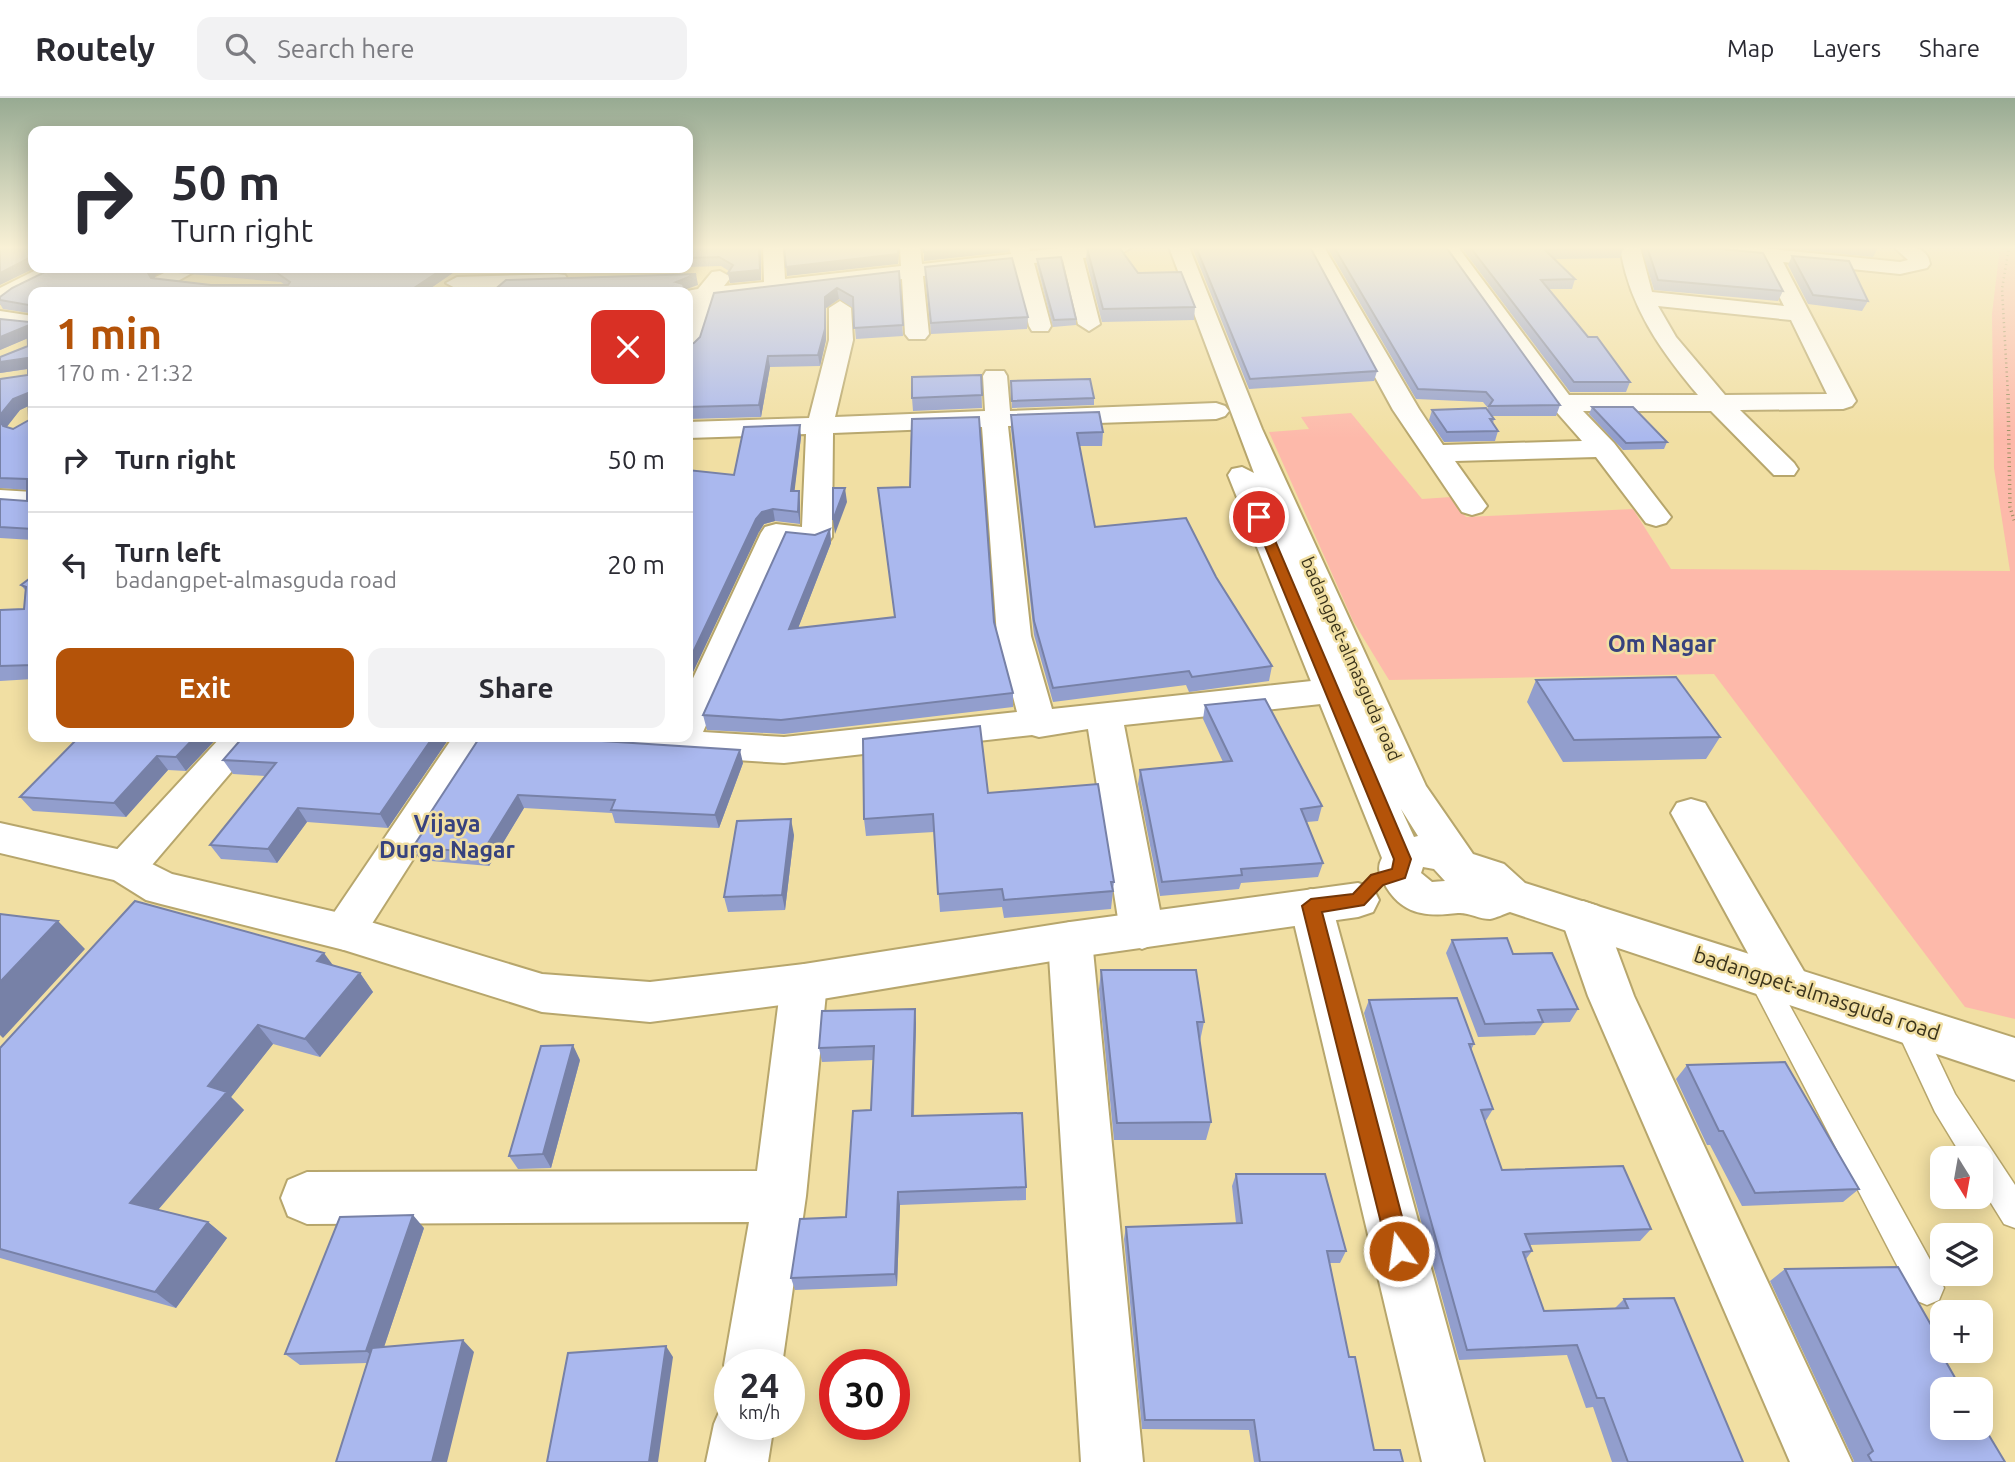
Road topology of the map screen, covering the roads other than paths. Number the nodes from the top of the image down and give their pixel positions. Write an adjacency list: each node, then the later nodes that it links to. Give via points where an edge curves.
1 (840, 311): 25 (street, via 841,340)
2 (916, 311): 17 (street)
3 (1036, 311): 16 (street)
4 (1086, 311): 15 (street)
5 (1180, 311): 23 (street, badangpet-almasguda road)
6 (1203, 311): 43 (street, badangpet-almasguda road, via 1249,429 1409,790)
7 (1350, 311): 21 (street)
8 (1494, 311): 20 (street)
9 (1650, 311): 19 (street, via 1674,351)
10 (1766, 311): 12 (street)
11 (1797, 311): 12 (street)
12 (1799, 314): 19 (street, via 1843,401)
13 (0, 318): 14 (street)
14 (28, 322)
15 (1089, 324)
16 (1040, 326)
17 (917, 334)
18 (995, 376): 24 (street)
19 (1718, 403): 20 (street); 29 (street)
20 (1562, 404): 27 (street)
21 (1406, 410): 22 (street); 28 (street)
22 (1433, 410)
23 (1216, 411): 24 (street); 34 (street, badangpet-almasguda road)
24 (996, 417): 25 (street); 37 (street, via 1014,635)
25 (820, 425): 26 (street); 35 (street, via 817,537 776,533)
26 (693, 430)
27 (1604, 449): 28 (street); 33 (street)
28 (1433, 453): 32 (street)
29 (1784, 469)
30 (0, 499): 31 (street)
31 (28, 501)
32 (1472, 506)
33 (1657, 517)
34 (1330, 691): 36 (street); 43 (street, badangpet-almasguda road)
35 (693, 716)
36 (1104, 717): 37 (street); 47 (street)
37 (1040, 725): 38 (street, via 783,750)
38 (693, 737)
39 (239, 742): 44 (street)
40 (469, 742): 48 (street)
41 (1691, 813): 50 (street)
42 (0, 838): 44 (street)
43 (1425, 865): 45 (street, via 1398,905); 46 (street, badangpet-almasguda road, via 1489,902 1510,895)
44 (143, 887): 48 (street)
45 (1334, 903): 47 (street); 64 (street)
46 (1583, 918): 50 (street, badangpet-almasguda road); 65 (street, via 1611,996)
47 (1142, 931): 49 (street)
48 (344, 932): 51 (street, via 542,993 650,1002)
49 (1070, 940): 51 (street); 63 (street)
50 (1775, 981): 52 (street, badangpet-almasguda road); 59 (lane)
51 (804, 983): 56 (street)
52 (1908, 1024): 53 (street, badangpet-almasguda road); 54 (lane, via 1945,1103)
53 (2015, 1059)
54 (1973, 1146)
55 (1993, 1178): 58 (lane)
56 (780, 1196): 57 (street); 60 (street)
57 (307, 1198)
58 (2015, 1213)
59 (1927, 1288)
60 (756, 1349)
61 (741, 1440): 62 (street)
62 (737, 1462)
63 (1112, 1462)
64 (1453, 1462)
65 (1821, 1462)

